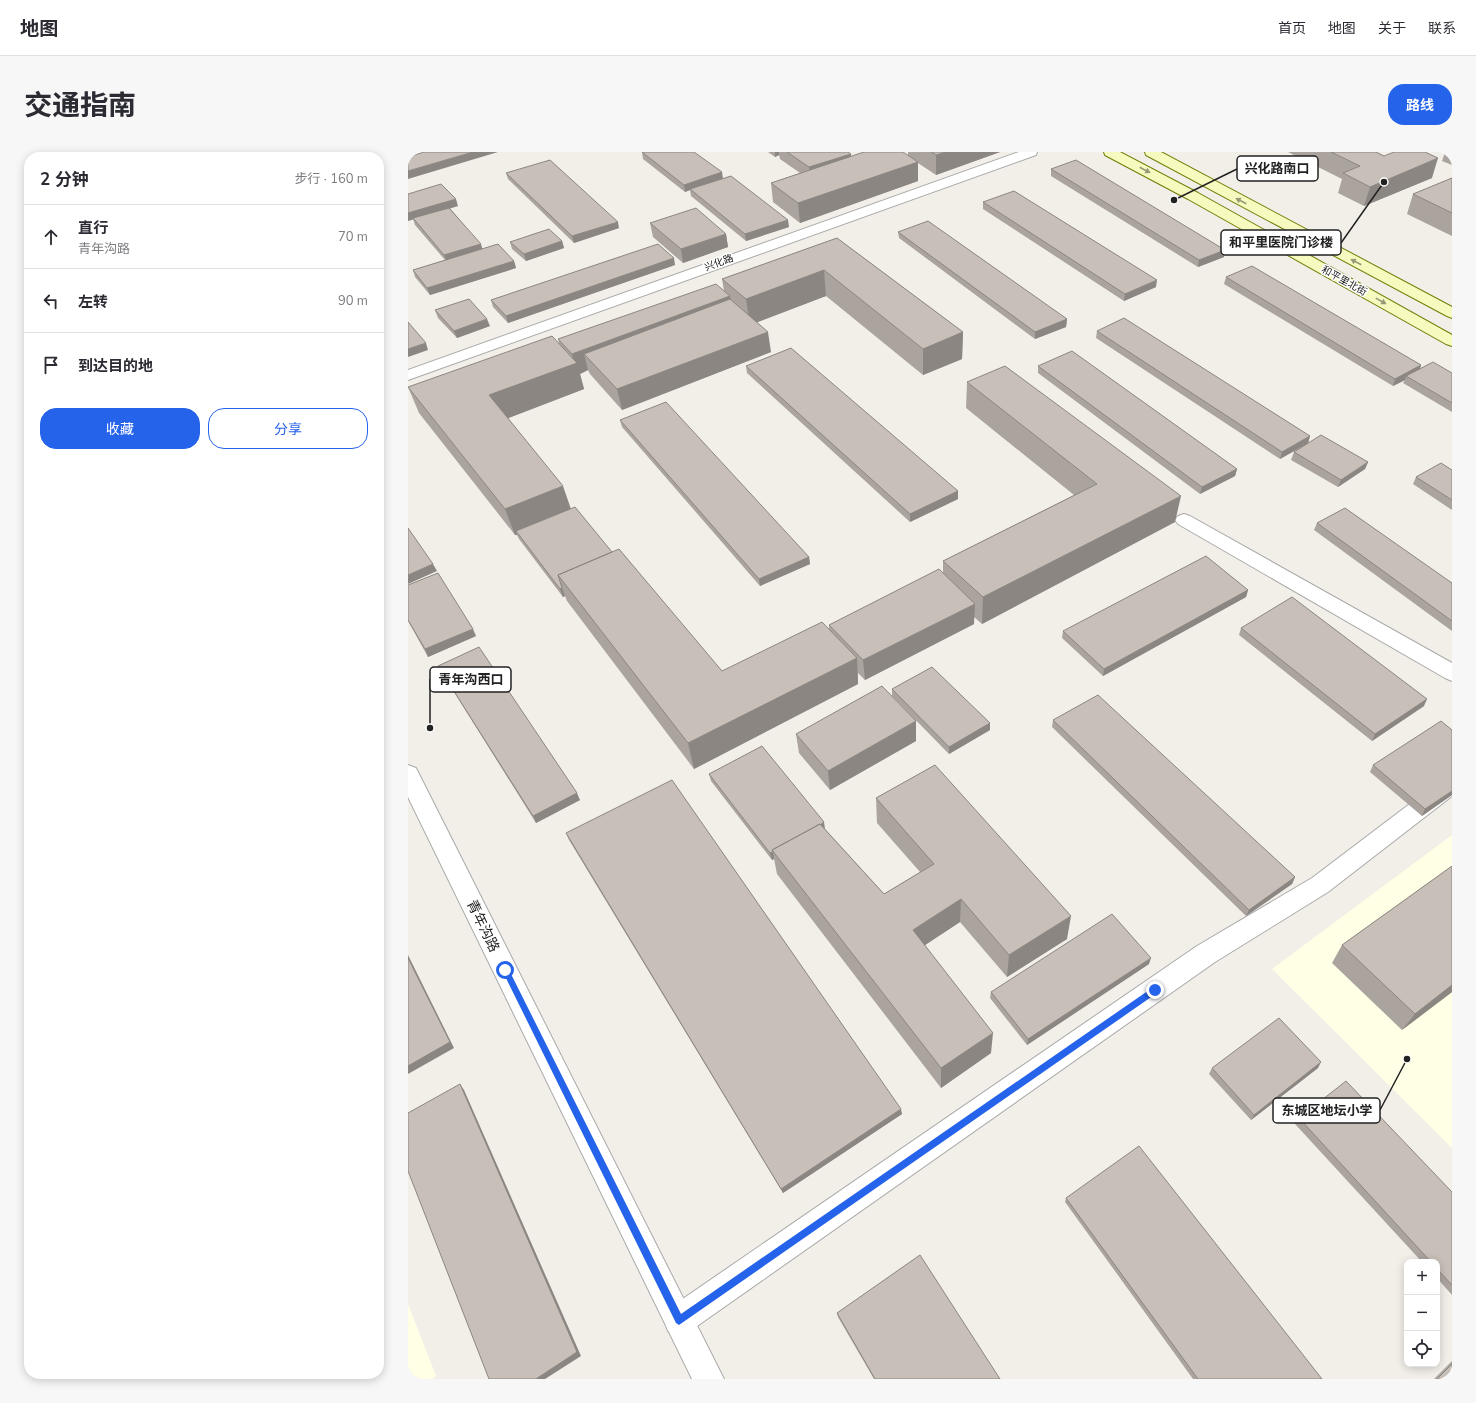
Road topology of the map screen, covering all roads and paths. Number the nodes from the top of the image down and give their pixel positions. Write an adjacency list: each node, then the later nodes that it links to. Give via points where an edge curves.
1 (1031, 152): 6 (street, 兴化路)
2 (1110, 152): 5 (main road, 和平里北街, one-way to 5)
3 (1151, 152): 4 (main road, 和平里北街, one-way to 3)
4 (1452, 313)
5 (1452, 341)
6 (408, 375)
7 (1184, 520): 8 (street)
8 (1452, 673)
9 (408, 774): 11 (street, 青年沟路)
10 (1452, 784): 11 (street, via 1320,885 1206,954)
11 (679, 1320): 12 (street, 青年沟路)
12 (708, 1379)

